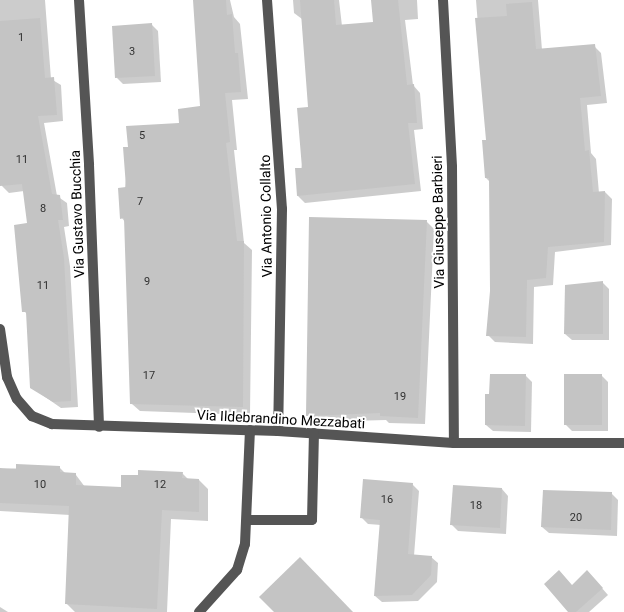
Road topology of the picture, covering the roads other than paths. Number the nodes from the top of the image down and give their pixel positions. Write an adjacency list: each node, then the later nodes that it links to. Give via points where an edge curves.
1 (78, 0): 5 (street, Via Gustavo Bucchia, via 89,165)
2 (267, 0): 7 (street, Via Antonio Collalto, via 282,209)
3 (443, 0): 9 (street, Via Giuseppe Barbieri, via 452,167)
4 (0, 330): 5 (street, Via Ildebrandino Mezzabati, via 7,377 17,399 32,416 52,424)
5 (98, 427): 6 (street, Via Ildebrandino Mezzabati)
6 (250, 430): 7 (street, Via Ildebrandino Mezzabati); 11 (street)
7 (278, 431): 8 (street, Via Ildebrandino Mezzabati)
8 (314, 433): 9 (street, Via Ildebrandino Mezzabati); 11 (street, via 312,520)
9 (454, 443): 10 (street, Via Ildebrandino Mezzabati)
10 (624, 443)
11 (247, 520): 12 (street, via 245,544 237,570)
12 (199, 612)

